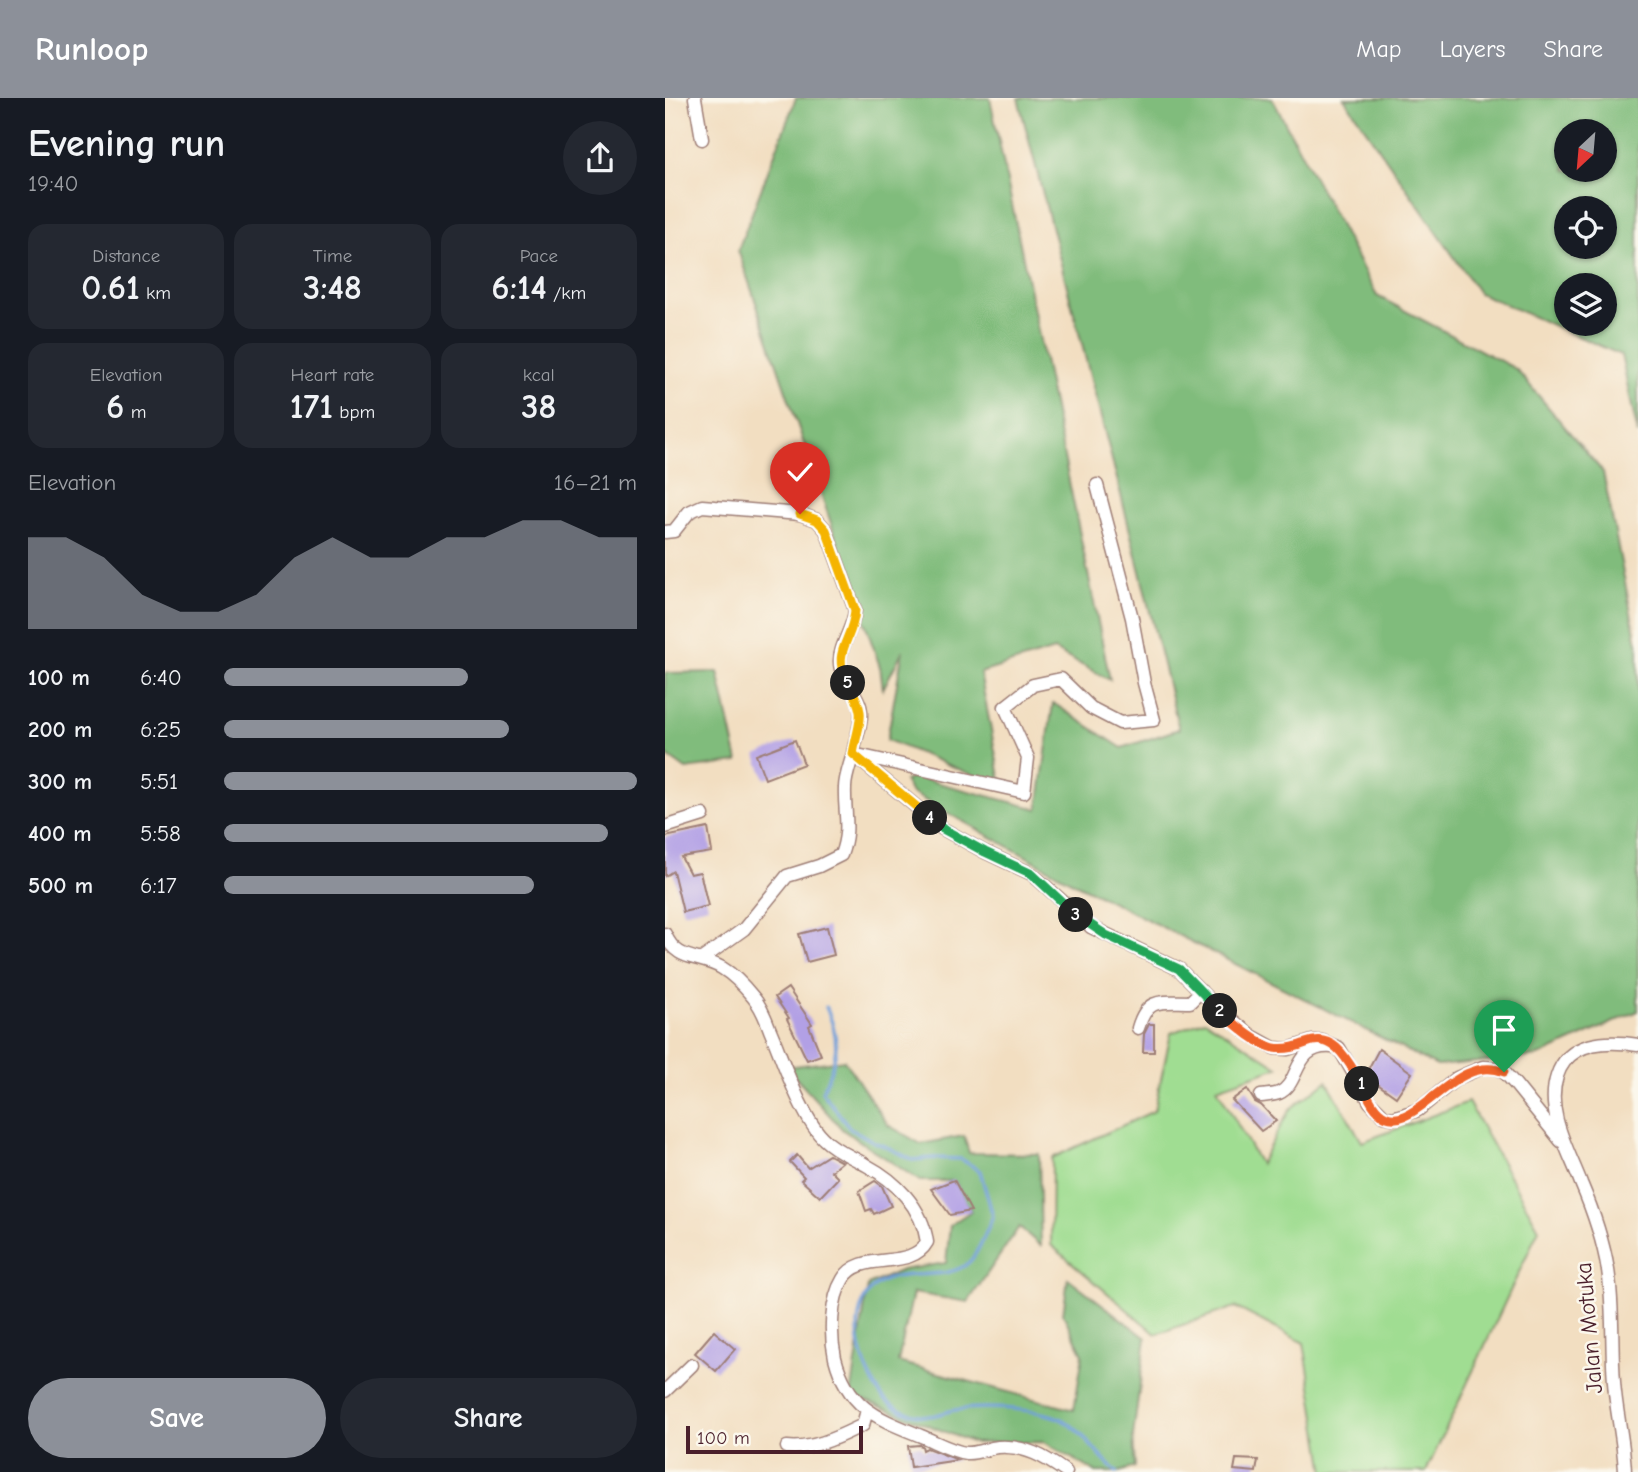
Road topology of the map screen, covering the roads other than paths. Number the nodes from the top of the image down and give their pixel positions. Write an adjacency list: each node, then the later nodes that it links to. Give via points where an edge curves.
1 (695, 98): 2 (street)
2 (702, 139)
3 (1097, 485): 5 (street, via 1154,720 1120,723 1091,708 1061,679 1033,685 1005,707 1028,758 1024,792)
4 (665, 532): 5 (street, via 674,531 689,512 702,506 800,514 817,520 826,530 855,610 839,659 862,715)
5 (853, 754): 9 (street, via 845,784 848,825 841,855 786,876 744,929); 10 (street, via 943,829 1032,874 1091,927 1179,969)
6 (703, 815): 7 (street)
7 (665, 827)
8 (665, 934): 9 (street, via 670,946 684,956)
9 (702, 959): 18 (street, via 720,967 756,999 808,1117 824,1140 891,1181 909,1199 926,1233 927,1242 917,1254 864,1263 842,1280 833,1347 840,1377)
10 (1201, 991): 11 (street, via 1190,1002 1151,1005); 13 (street, via 1229,1019 1274,1048 1322,1041)
11 (1138, 1028)
12 (1638, 1045): 15 (street, Jalan Motuka, via 1607,1043 1569,1055 1554,1088)
13 (1339, 1048): 14 (street, via 1317,1049 1303,1058 1280,1093); 15 (street, via 1370,1102 1384,1116 1393,1118 1418,1110 1457,1079 1483,1068 1496,1068)
14 (1261, 1096)
15 (1562, 1141): 21 (street, Jalan Motuka, via 1598,1228 1608,1269 1613,1377)
16 (692, 1364): 17 (street)
17 (665, 1391)
18 (867, 1410): 19 (street, via 863,1425 844,1434 803,1448); 20 (street, via 955,1451 970,1454 1020,1447)
19 (787, 1447)
20 (1066, 1472)
21 (1625, 1472)

